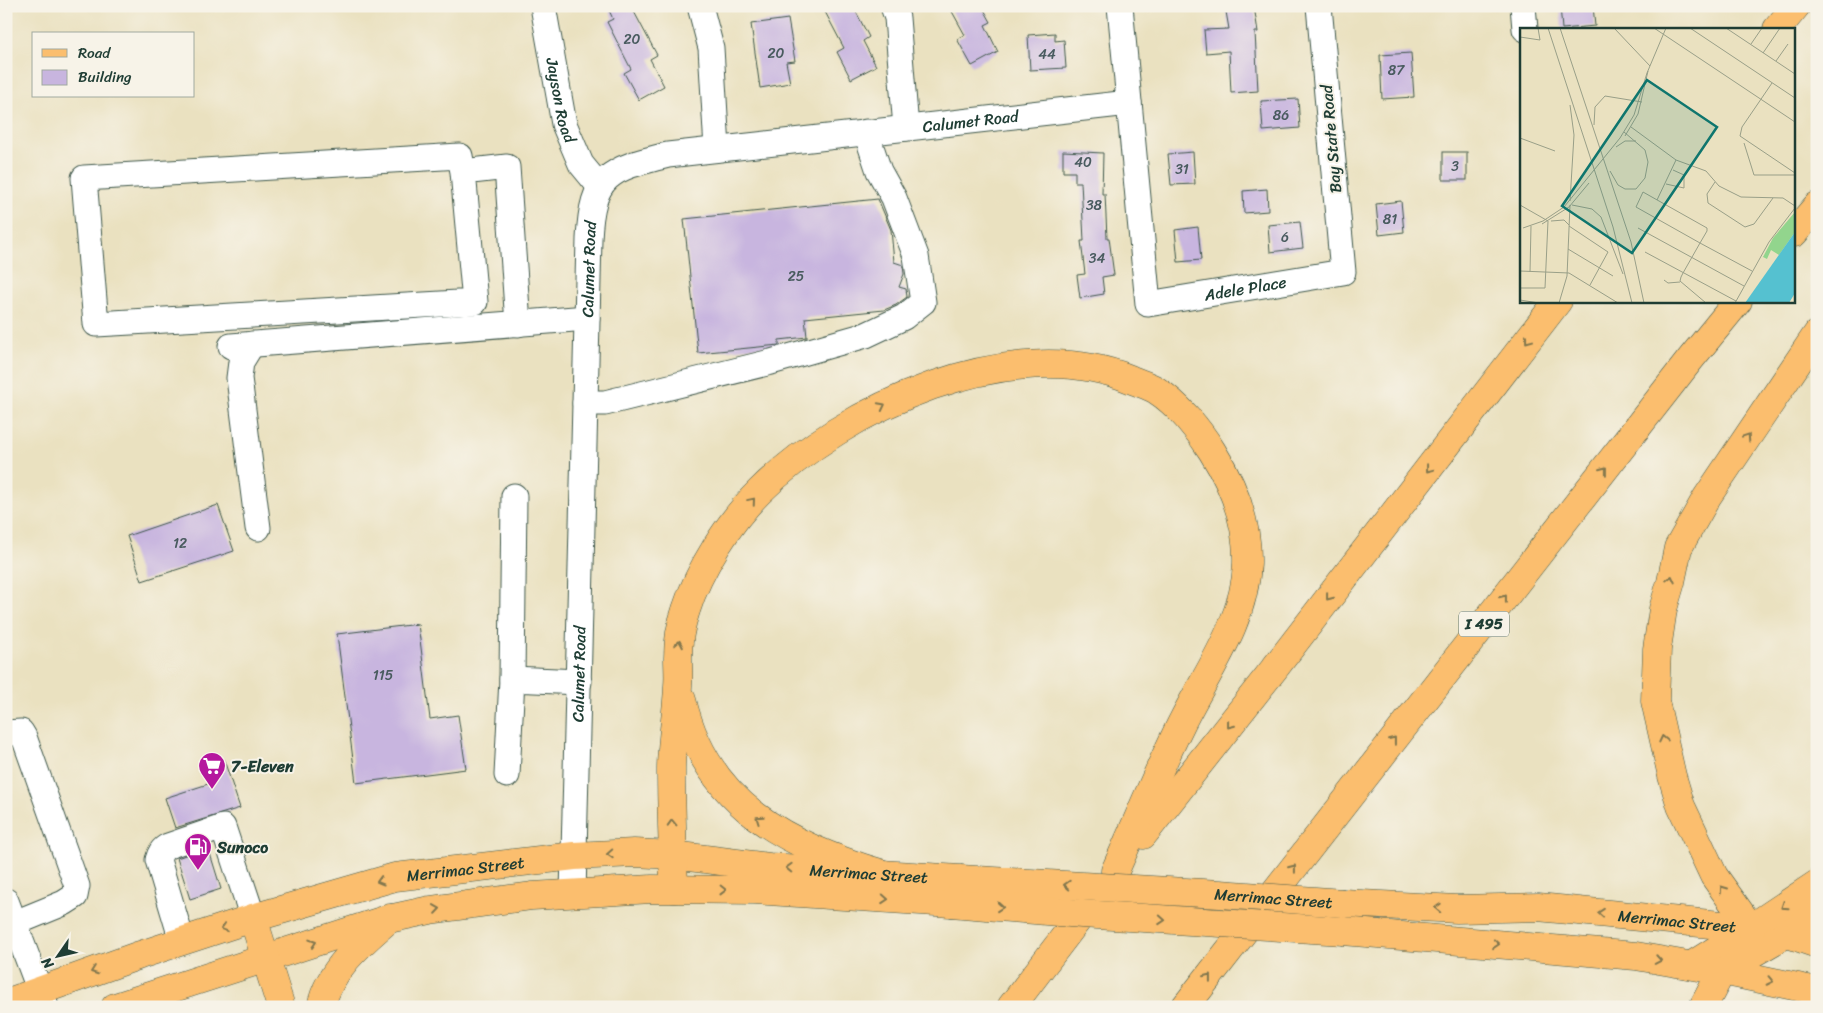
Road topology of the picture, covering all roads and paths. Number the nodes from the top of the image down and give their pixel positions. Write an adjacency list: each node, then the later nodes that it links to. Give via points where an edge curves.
1 (544, 6): 15 (street, Jayson Road, via 564,124 581,164)
2 (700, 6): 13 (street, via 710,48)
3 (893, 6): 11 (street, via 897,18)
4 (1120, 6): 10 (street)
5 (1319, 6): 18 (street, Bay State Road)
6 (1522, 6): 8 (street)
7 (1796, 6): 9 (main road)
8 (1524, 28)
9 (1778, 28)
10 (1129, 103): 11 (street, Calumet Road); 18 (street, Adele Place, via 1148,304)
11 (906, 128): 12 (street, Calumet Road)
12 (866, 132): 13 (street, Calumet Road); 24 (street, via 879,171 894,198 916,256 923,302 904,317 866,334 772,362 599,404)
13 (717, 149): 15 (street, Calumet Road, via 668,155 631,165 613,173)
14 (463, 172): 14 (street, via 475,302 96,324 84,178 460,156); 22 (street, via 507,167)
15 (600, 187): 21 (street, Calumet Road, via 590,218)
16 (1817, 206): 17 (main road)
17 (1796, 231)
18 (1343, 272)
19 (1557, 302): 34 (main road, one-way to 34)
20 (1737, 302): 58 (main road, I 495, one-way to 20)
21 (587, 318): 22 (street); 24 (street, Calumet Road)
22 (518, 324): 26 (street, via 242,345 239,378)
23 (1817, 334): 44 (main road, one-way to 23, via 1714,876 1681,806 1655,701 1657,649 1678,548 1706,497)
24 (585, 404): 28 (street, Calumet Road)
25 (514, 496): 27 (street)
26 (258, 528)
27 (512, 679): 28 (street); 31 (street)
28 (578, 682): 33 (street, Calumet Road)
29 (679, 684): 32 (main road, one-way to 29, via 671,767); 34 (main road, one-way to 34, via 678,654 685,611 725,533 758,492 804,453 846,424 944,381 1024,365 1079,365 1112,372 1156,390 1200,432 1220,464 1235,494 1245,526 1247,564 1234,622 1181,724); 35 (main road, one-way to 29, via 794,839 758,819 734,798 695,742)
30 (6, 733): 40 (street, via 21,732 24,737 78,886 75,896 64,903)
31 (507, 776)
32 (673, 855): 33 (main road, Merrimac Street, one-way to 33); 35 (main road, Merrimac Street, one-way to 32, via 769,867); 37 (main road)
33 (574, 856): 39 (street, Calumet Road); 42 (main road, Merrimac Street, one-way to 42, via 395,877)
34 (1115, 871): 57 (main road)
35 (883, 874): 38 (main road, Merrimac Street)
36 (1817, 884): 44 (main road, Merrimac Street, one-way to 44)
37 (674, 889): 38 (main road, Merrimac Street, one-way to 38); 39 (main road, Merrimac Street)
38 (956, 891): 44 (main road, Merrimac Street, one-way to 38, bridge, via 1538,907 1457,909 1220,894); 49 (main road, Merrimac Street, one-way to 49, bridge, via 1149,919 1343,931 1636,956)
39 (573, 894): 43 (main road, Merrimac Street, one-way to 39, via 532,896)
40 (10, 912): 52 (street)
41 (1817, 916): 45 (main road, Merrimac Street)
42 (253, 918): 46 (main road, Merrimac Street, one-way to 46); 46 (street, via 224,827 214,830 168,846 158,860); 48 (main road)
43 (390, 918): 48 (main road, Merrimac Street, one-way to 43); 56 (main road, via 357,946 341,966 331,980)
44 (1751, 928): 45 (main road, Merrimac Street); 49 (main road, Merrimac Street)
45 (1788, 934): 47 (main road); 50 (main road, Merrimac Street)
46 (182, 941): 52 (main road, Merrimac Street, one-way to 52)
47 (1817, 944)
48 (266, 957): 54 (main road, Merrimac Street); 55 (main road)
49 (1692, 965): 50 (main road, Merrimac Street)
50 (1722, 971): 51 (main road, one-way to 51); 59 (main road)
51 (1817, 991)
52 (44, 999): 53 (main road, Merrimac Street)
53 (11, 1004)
54 (115, 1007)
55 (281, 1007)
56 (321, 1007)
57 (1011, 1007)
58 (1185, 1007)
59 (1703, 1007)

